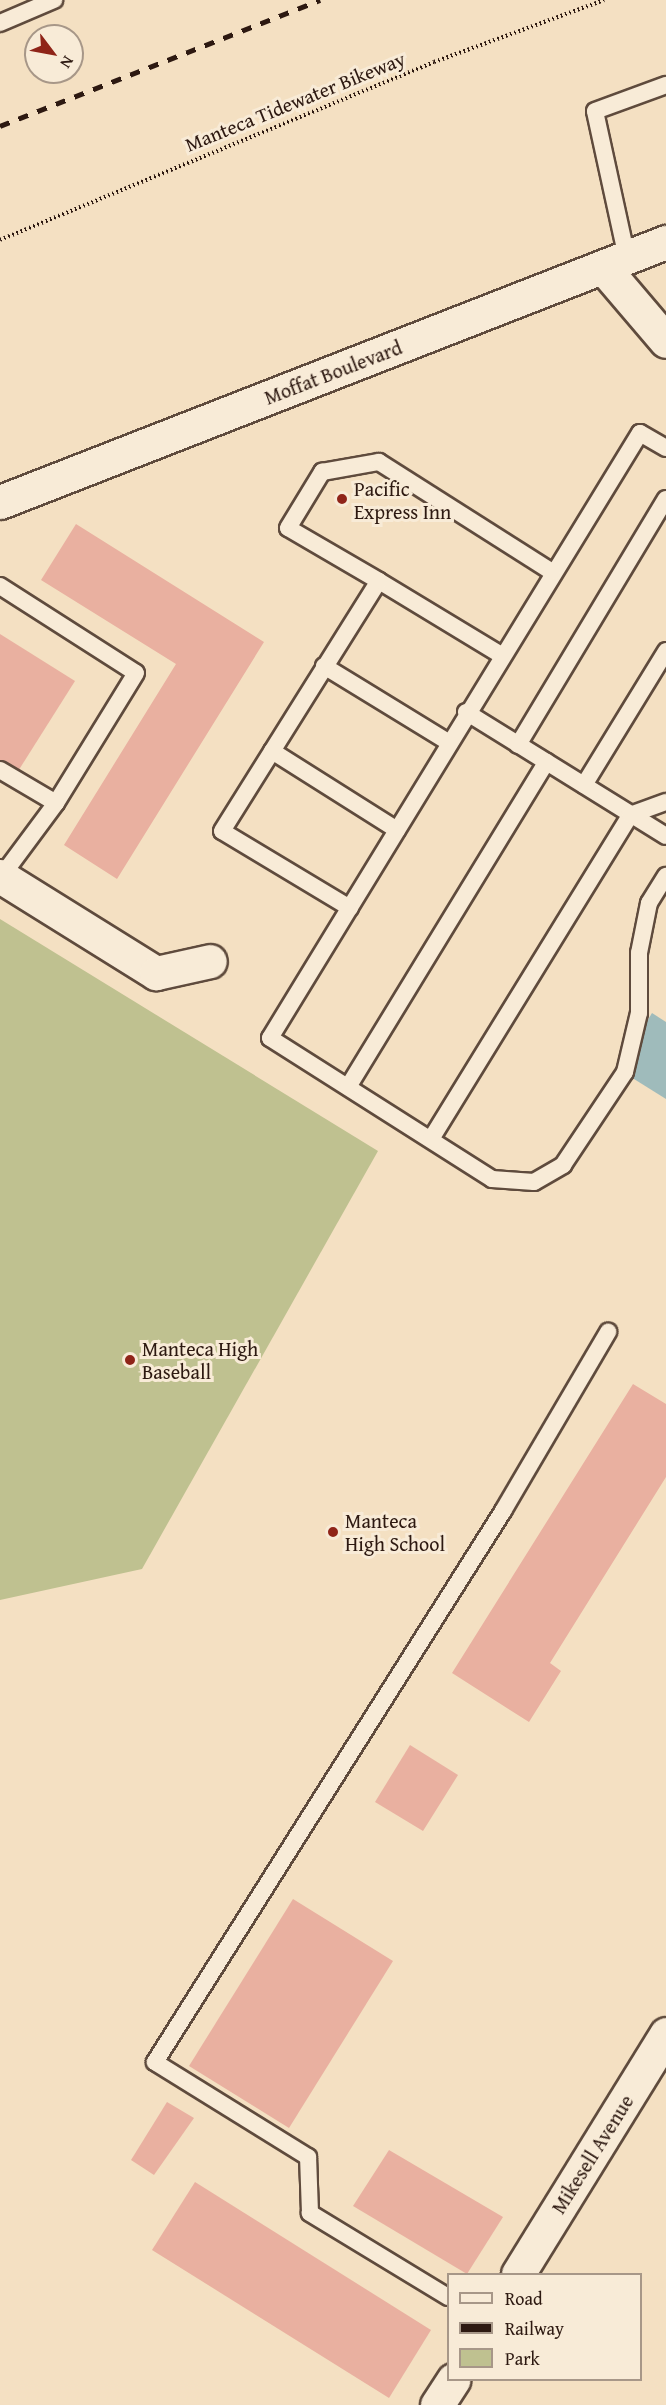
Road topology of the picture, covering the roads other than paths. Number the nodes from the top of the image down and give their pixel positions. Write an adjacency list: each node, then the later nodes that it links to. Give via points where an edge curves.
1 (54, 0): 2 (lane)
2 (0, 23)
3 (666, 85): 5 (lane, via 595,111)
4 (666, 242): 5 (main road, Moffat Boulevard)
5 (615, 262): 6 (main road); 9 (main road, Moffat Boulevard)
6 (666, 341)
7 (666, 448): 10 (lane, via 640,433)
8 (666, 499): 18 (lane)
9 (0, 502)
10 (552, 572): 11 (lane, via 379,462 322,472 288,528); 14 (lane)
11 (379, 581): 14 (lane); 15 (lane)
12 (0, 586): 24 (lane, via 136,673)
13 (666, 651): 22 (lane)
14 (501, 655): 16 (lane)
15 (324, 666): 17 (lane); 19 (lane)
16 (466, 712): 17 (lane); 18 (lane)
17 (448, 742): 26 (lane)
18 (518, 745): 20 (lane)
19 (272, 751): 26 (lane); 30 (lane, via 222,831)
20 (546, 762): 22 (lane); 32 (lane)
21 (0, 770): 24 (lane)
22 (584, 786): 25 (lane)
23 (666, 802): 25 (lane)
24 (56, 803): 29 (lane)
25 (630, 814): 27 (lane); 33 (lane)
26 (397, 830): 30 (lane)
27 (666, 836)
28 (666, 876): 33 (lane, via 649,903 639,953 639,1013 625,1072 563,1166 534,1182 492,1179)
29 (0, 877): 31 (main road, via 156,973)
30 (350, 908): 32 (lane, via 270,1038)
31 (210, 961)
32 (348, 1088): 33 (lane)
33 (431, 1139)
34 (608, 1332): 37 (lane, via 503,1511 155,2062 308,2157 310,2213)
35 (666, 2034): 36 (main road, Mikesell Avenue)
36 (519, 2273)
37 (447, 2296)
38 (452, 2381): 39 (main road)
39 (438, 2405)

